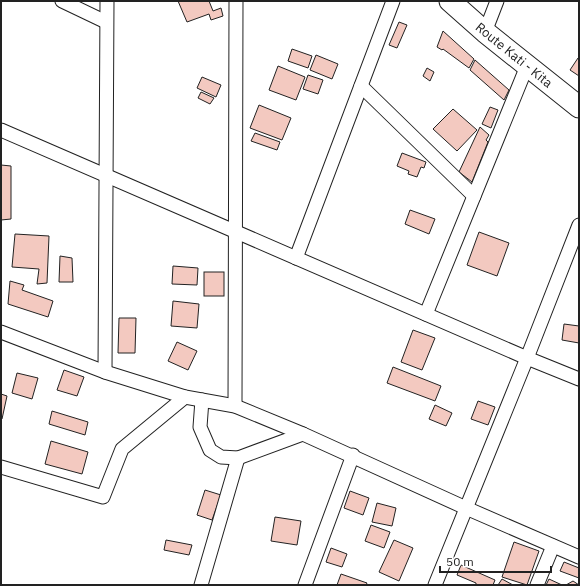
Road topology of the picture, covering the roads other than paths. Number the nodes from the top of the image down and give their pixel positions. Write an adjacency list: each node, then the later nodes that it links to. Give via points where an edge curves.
1 (62, 1): 7 (street)
2 (106, 1): 7 (street)
3 (236, 1): 16 (street)
4 (393, 1): 10 (street)
5 (450, 1): 8 (main road, Route Kati - Kita)
6 (497, 1): 8 (street)
7 (106, 22): 13 (street)
8 (485, 32): 9 (main road, Route Kati - Kita)
9 (527, 66): 11 (main road, Route Kati - Kita); 14 (street)
10 (361, 86): 14 (street); 17 (street)
11 (579, 108)
12 (1, 130): 13 (street)
13 (106, 175): 16 (street); 21 (street)
14 (474, 196): 18 (street)
15 (579, 225): 20 (street)
16 (236, 232): 17 (street); 25 (street)
17 (296, 258): 18 (street)
18 (426, 314): 20 (street)
19 (1, 332): 21 (street)
20 (527, 358): 22 (street); 30 (street)
21 (104, 372): 23 (street)
22 (579, 378)
23 (186, 397): 24 (street); 29 (street, via 122,449 103,497)
24 (202, 400): 25 (street); 28 (street, via 200,427 210,450 221,457)
25 (235, 406): 26 (street)
26 (303, 434): 27 (street); 28 (street)
27 (353, 456): 30 (street); 34 (street)
28 (238, 458): 33 (street)
29 (1, 467)
30 (466, 508): 31 (street); 35 (street)
31 (553, 546): 32 (street); 36 (street)
32 (579, 557)
33 (201, 585)
34 (304, 585)
35 (435, 585)
36 (537, 585)

